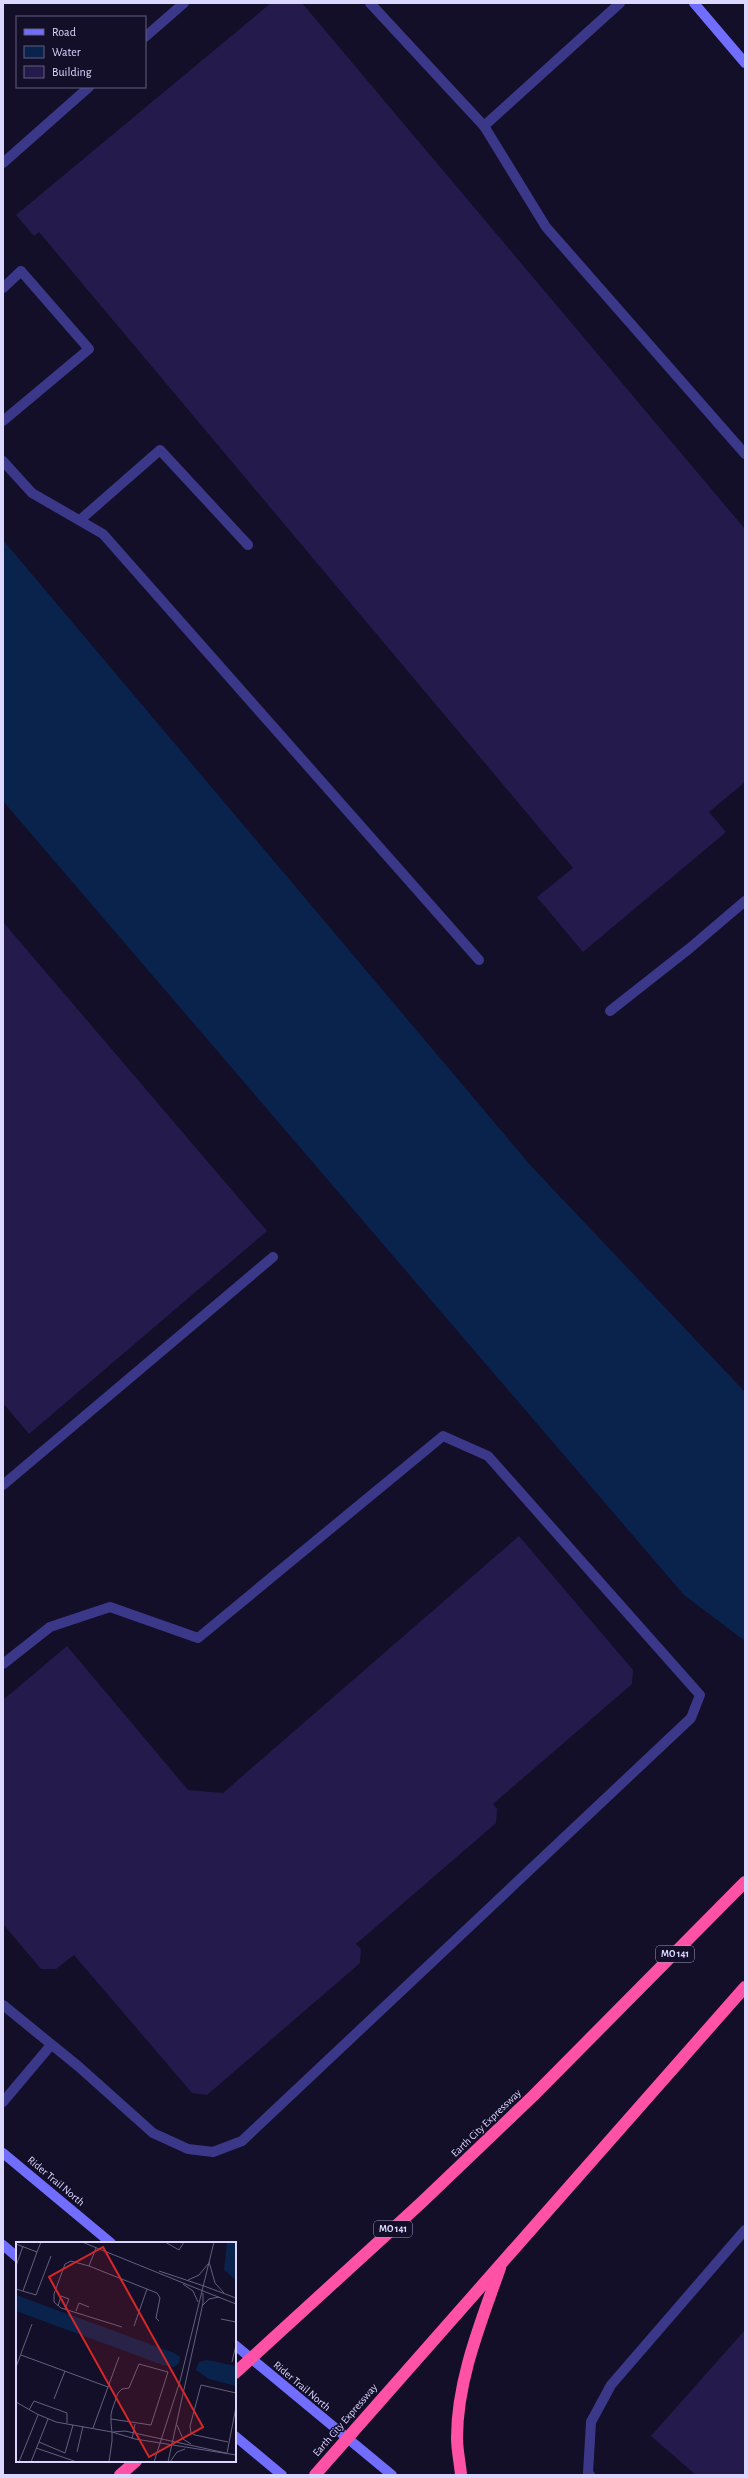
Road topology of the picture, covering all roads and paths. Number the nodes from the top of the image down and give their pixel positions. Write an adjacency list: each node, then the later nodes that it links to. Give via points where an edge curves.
1 (184, 3): 5 (lane)
2 (370, 3): 8 (lane)
3 (620, 3): 8 (lane)
4 (694, 3): 6 (street)
5 (146, 36)
6 (745, 63)
7 (88, 88): 9 (lane)
8 (484, 126): 12 (lane, via 546,226)
9 (3, 163)
10 (3, 288): 11 (lane, via 21,271 89,349)
11 (3, 421)
12 (745, 454)
13 (3, 461): 14 (lane, via 32,493)
14 (80, 520): 15 (lane, via 160,450); 17 (lane, via 104,534)
15 (248, 545)
16 (745, 900): 18 (lane, via 690,948)
17 (479, 960)
18 (610, 1011)
19 (272, 1257): 20 (lane)
20 (3, 1485)
21 (3, 1664): 25 (lane, via 50,1627 110,1607 198,1638 443,1436 488,1456 700,1695 691,1718 242,2141 214,2152 188,2149 153,2133)
22 (745, 1882): 34 (highway, Earth City Expressway / MO 141, via 533,2096 421,2203)
23 (745, 1987): 32 (highway, Earth City Expressway)
24 (3, 2005): 25 (lane)
25 (51, 2045): 26 (lane)
26 (3, 2102)
27 (3, 2153): 29 (street, Rider Trail North)
28 (745, 2230): 44 (lane, via 611,2385 591,2422 588,2473)
29 (111, 2242)
30 (3, 2245): 31 (street)
31 (16, 2256)
32 (502, 2262): 37 (highway, Earth City Expressway); 43 (highway, via 477,2332 462,2392 457,2438)
33 (236, 2347): 34 (street, Rider Trail North)
34 (251, 2358): 35 (highway, Earth City Expressway / MO 141); 37 (street, Rider Trail North)
35 (236, 2372)
36 (236, 2437): 40 (street)
37 (347, 2438): 41 (highway, Earth City Expressway); 42 (street, Rider Trail North)
38 (135, 2462): 39 (highway)
39 (120, 2475)
40 (282, 2475)
41 (315, 2475)
42 (392, 2475)
43 (461, 2475)
44 (590, 2475)

